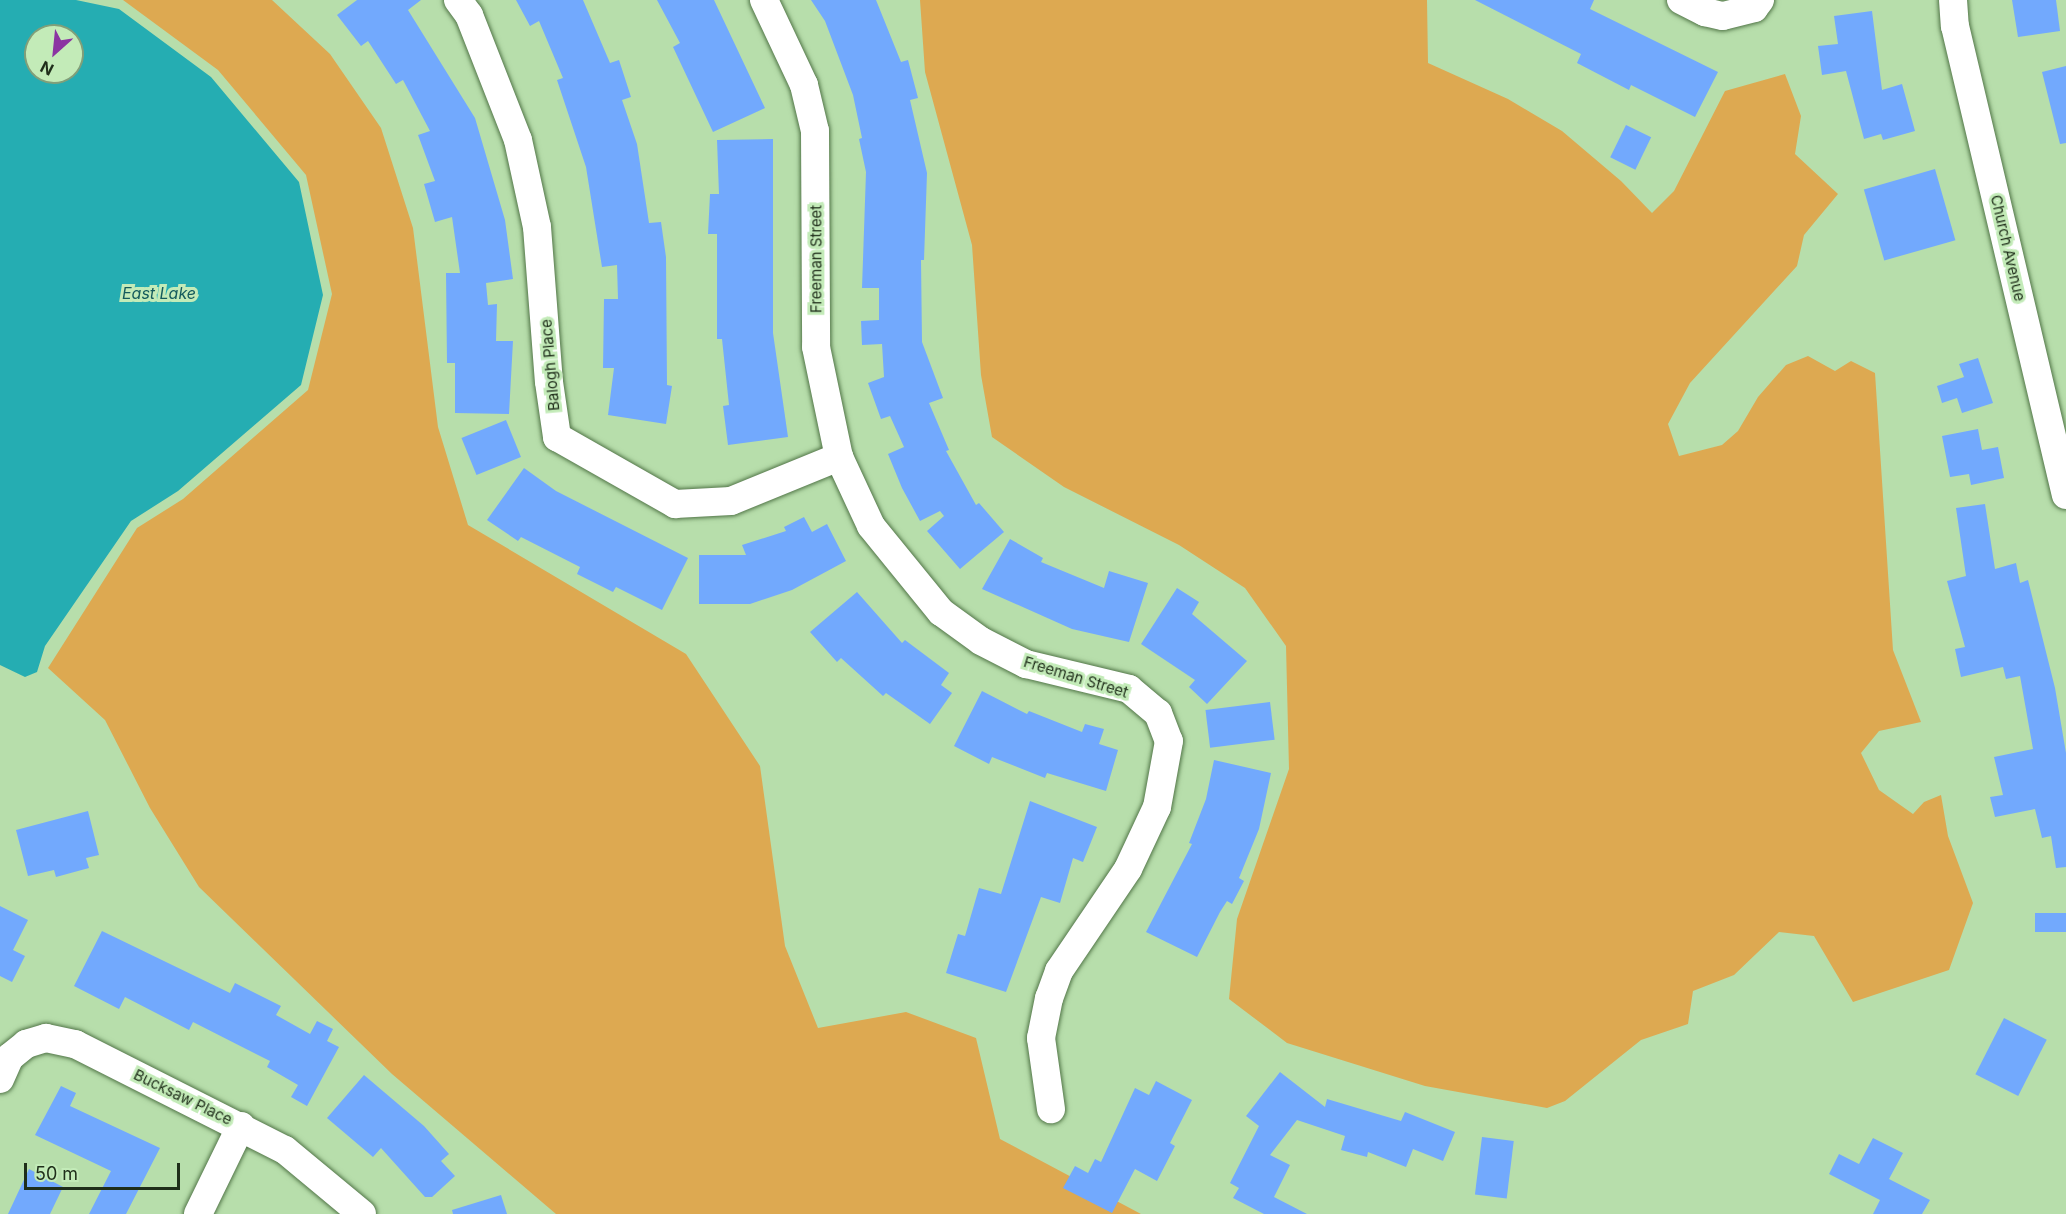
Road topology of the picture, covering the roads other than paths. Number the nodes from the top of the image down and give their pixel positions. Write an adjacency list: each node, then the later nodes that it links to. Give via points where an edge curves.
1 (458, 0): 6 (street, Balogh Place, via 469,15 518,140 537,227 557,437 675,504 731,501)
2 (764, 0): 6 (street, Freeman Street, via 804,86 815,131 816,347)
3 (1681, 0): 5 (street, via 1705,12)
4 (1953, 0): 7 (street, Church Avenue, via 1955,26)
5 (1749, 7)
6 (839, 457): 9 (street, Freeman Street, via 871,526 940,612 981,641 1026,664 1129,690 1158,713 1168,741 1157,807 1148,827 1128,869 1059,971 1049,998 1041,1038)
7 (2066, 495)
8 (0, 1079): 10 (street, Bucksaw Place, via 10,1057 26,1044 46,1038 75,1044)
9 (1051, 1109)
10 (241, 1126): 11 (street); 12 (street, Bucksaw Place, via 285,1150)
11 (198, 1214)
12 (362, 1214)

